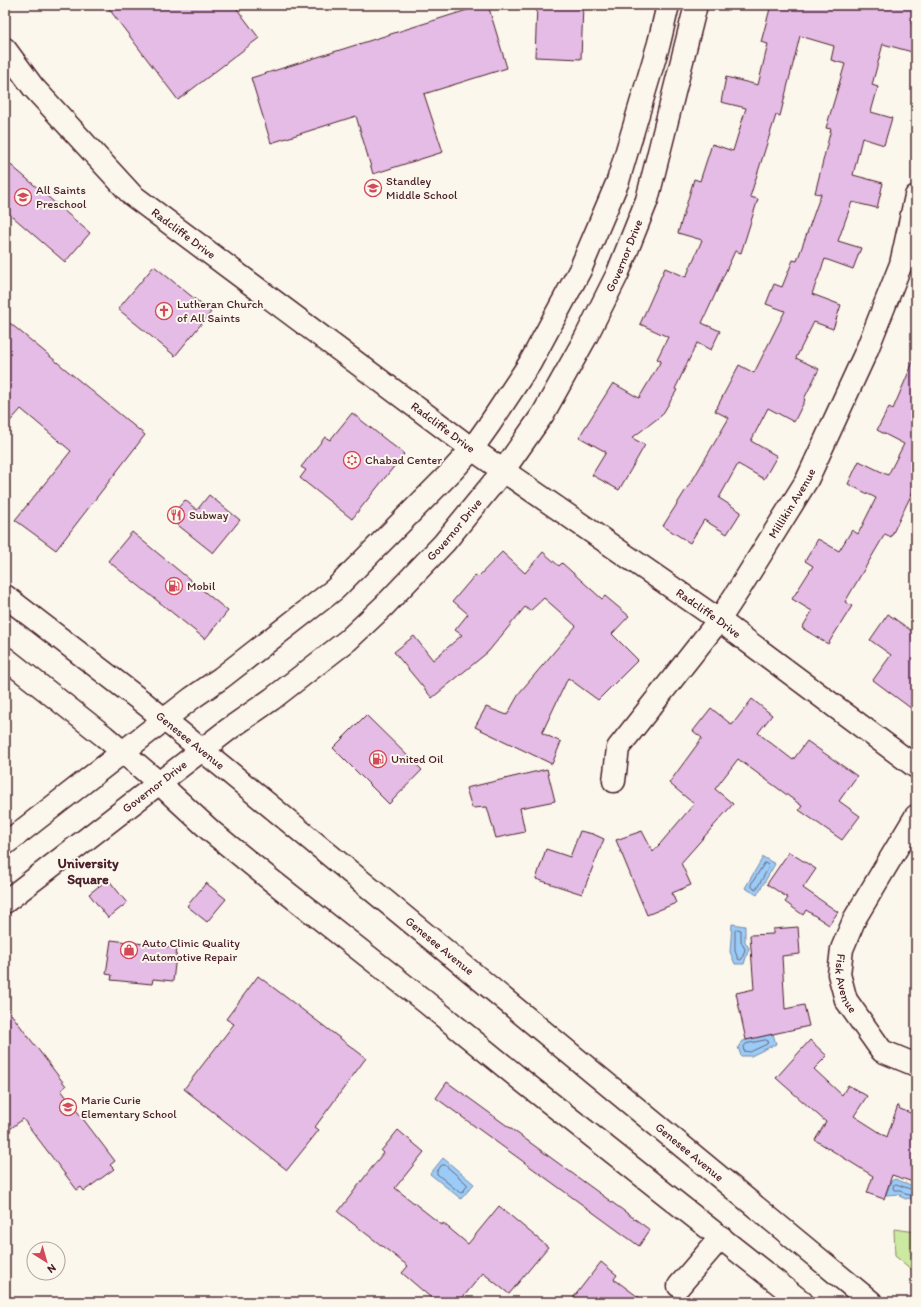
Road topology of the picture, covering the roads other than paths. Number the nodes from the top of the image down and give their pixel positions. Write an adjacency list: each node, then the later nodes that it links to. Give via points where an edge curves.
1 (668, 5): 5 (main road, via 618,181 580,270 530,363)
2 (696, 5): 6 (main road, Governor Drive, via 647,200 617,275 543,414)
3 (5, 49): 5 (main road, Radcliffe Drive, via 32,87 132,195)
4 (916, 196): 8 (main road, Millikin Avenue, via 901,264 866,352 807,480)
5 (472, 449): 6 (main road, Radcliffe Drive); 10 (main road, via 335,590)
6 (503, 471): 8 (main road, Radcliffe Drive); 11 (main road, Governor Drive, via 444,543 348,640)
7 (5, 596): 10 (main road, Genesee Avenue)
8 (719, 620): 13 (main road, Radcliffe Drive); 14 (main road, Millikin Avenue, via 618,748)
9 (5, 658): 12 (main road)
10 (165, 720): 11 (main road, Genesee Avenue); 12 (main road)
11 (202, 751): 15 (main road, Governor Drive); 23 (main road, Genesee Avenue)
12 (123, 752): 15 (main road); 17 (main road)
13 (916, 767)
14 (614, 781)
15 (159, 782): 18 (main road, Governor Drive); 20 (main road, via 212,832 271,880)
16 (916, 816): 19 (main road, Fisk Avenue, via 855,918 842,949 839,974 846,1000 882,1051)
17 (5, 844)
18 (5, 902)
19 (916, 1065)
20 (721, 1237): 21 (main road); 22 (main road)
21 (679, 1286)
22 (802, 1302)
23 (871, 1302)

